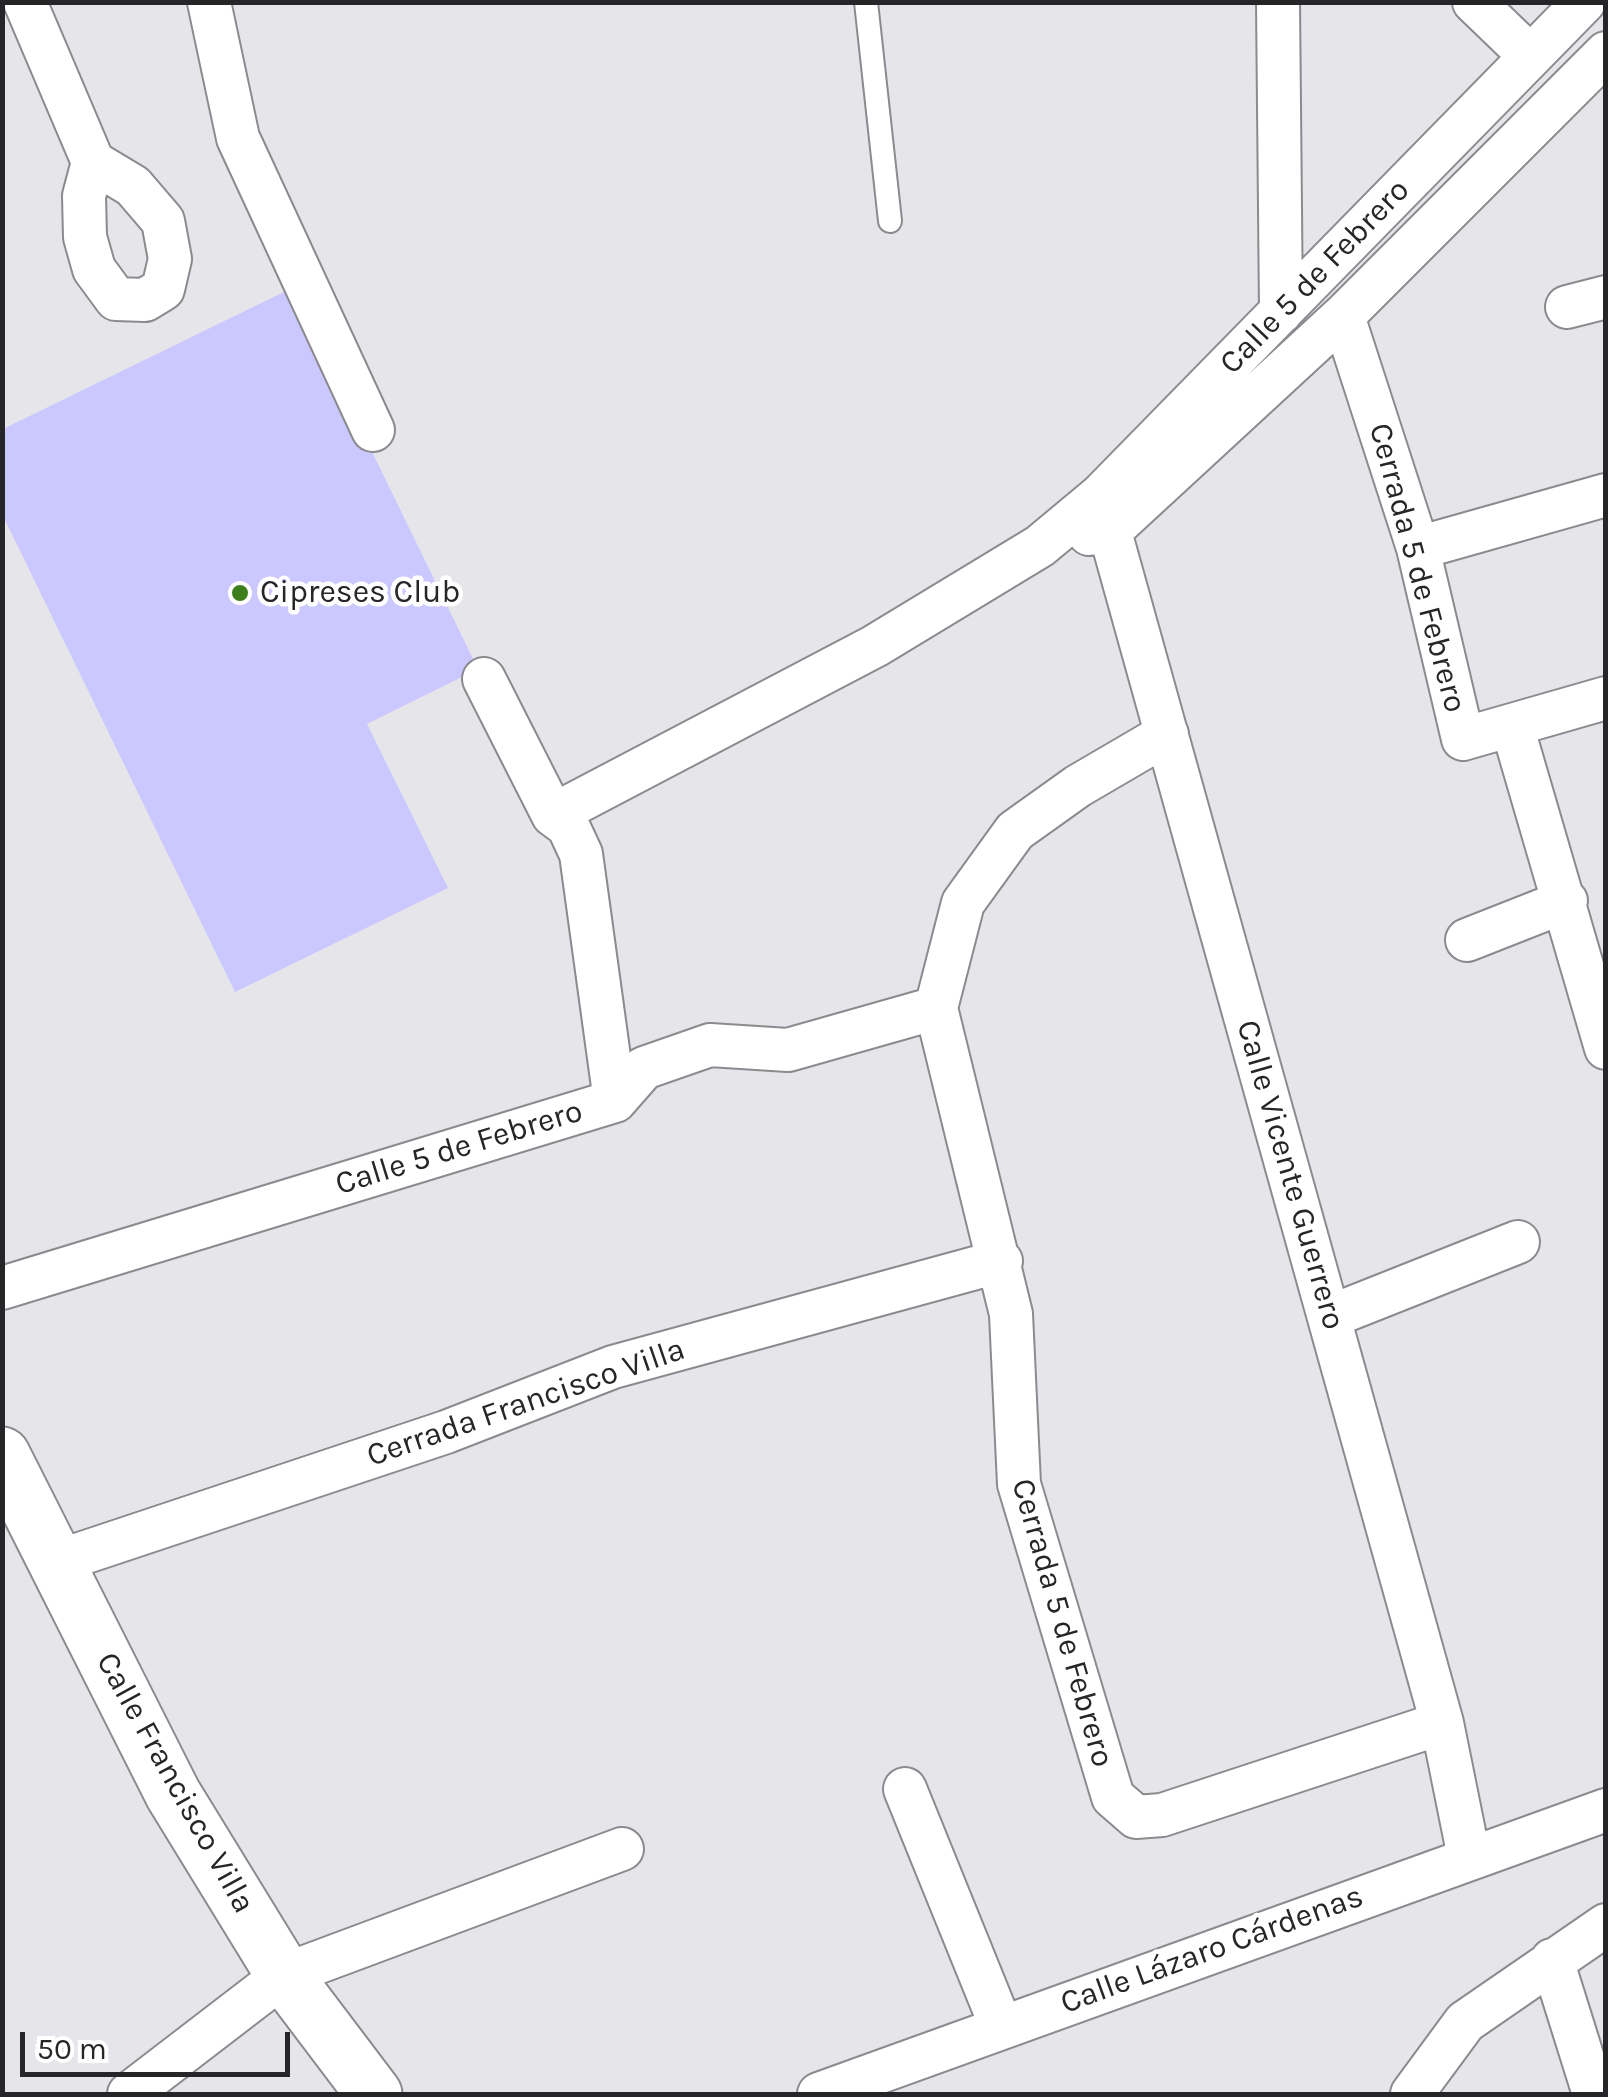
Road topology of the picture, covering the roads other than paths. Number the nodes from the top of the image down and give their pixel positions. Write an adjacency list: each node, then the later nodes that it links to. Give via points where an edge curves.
1 (25, 2): 9 (street)
2 (210, 2): 13 (street, via 238,138)
3 (866, 2): 10 (lane)
4 (1278, 2): 11 (street)
5 (1474, 2): 8 (street)
6 (1584, 2): 8 (street, Calle 5 de Febrero)
7 (1606, 53): 12 (street, Calle 5 de Febrero)
8 (1529, 55): 11 (street, Calle 5 de Febrero)
9 (93, 162)
10 (890, 220)
11 (1282, 312): 15 (street, Calle 5 de Febrero)
12 (1344, 316): 15 (street, Calle 5 de Febrero); 16 (street, Cerrada 5 de Febrero)
13 (374, 430)
14 (1606, 495): 16 (street)
15 (1106, 512): 20 (street, Calle Vicente Guerrero); 21 (street, Calle 5 de Febrero, via 875,646)
16 (1418, 548): 19 (street, Cerrada 5 de Febrero, via 1463,739)
17 (484, 679): 21 (street)
18 (1606, 698): 19 (street)
19 (1512, 726): 22 (street, Cerrada 5 de Febrero)
20 (1167, 734): 24 (street, via 1015,831 963,903); 30 (street, Calle Vicente Guerrero)
21 (554, 815): 26 (street, Calle 5 de Febrero, via 568,826 581,854)
22 (1580, 912): 23 (street); 25 (street, Cerrada 5 de Febrero)
23 (1467, 940)
24 (936, 1008): 26 (street, via 788,1050 710,1045 644,1068); 28 (street, Cerrada 5 de Febrero)
25 (1606, 1048)
26 (615, 1101): 29 (street, Calle 5 de Febrero)
27 (1518, 1242): 30 (street)
28 (1000, 1261): 32 (street, Cerrada Francisco Villa, via 613,1367 446,1432); 33 (street, Cerrada 5 de Febrero, via 1014,1342 1019,1484 1114,1797 1136,1817 1162,1815)
29 (2, 1288)
30 (1329, 1317): 33 (street, Calle Vicente Guerrero)
31 (2, 1456): 32 (street, Calle Francisco Villa)
32 (56, 1562): 40 (street, Calle Francisco Villa, via 173,1794)
33 (1442, 1723): 37 (street, Calle Vicente Guerrero)
34 (905, 1789): 41 (street)
35 (1606, 1810): 37 (street, Calle Lázaro Cárdenas)
36 (622, 1850): 40 (street)
37 (1469, 1857): 41 (street, Calle Lázaro Cárdenas)
38 (1606, 1925): 39 (street)
39 (1552, 1960): 45 (street, via 1465,2022); 46 (street)
40 (284, 1975): 42 (street); 43 (street, Calle Francisco Villa)
41 (1001, 2026): 44 (street, Calle Lázaro Cárdenas)
42 (129, 2094)
43 (374, 2094)
44 (819, 2094)
45 (1412, 2094)
46 (1594, 2094)

